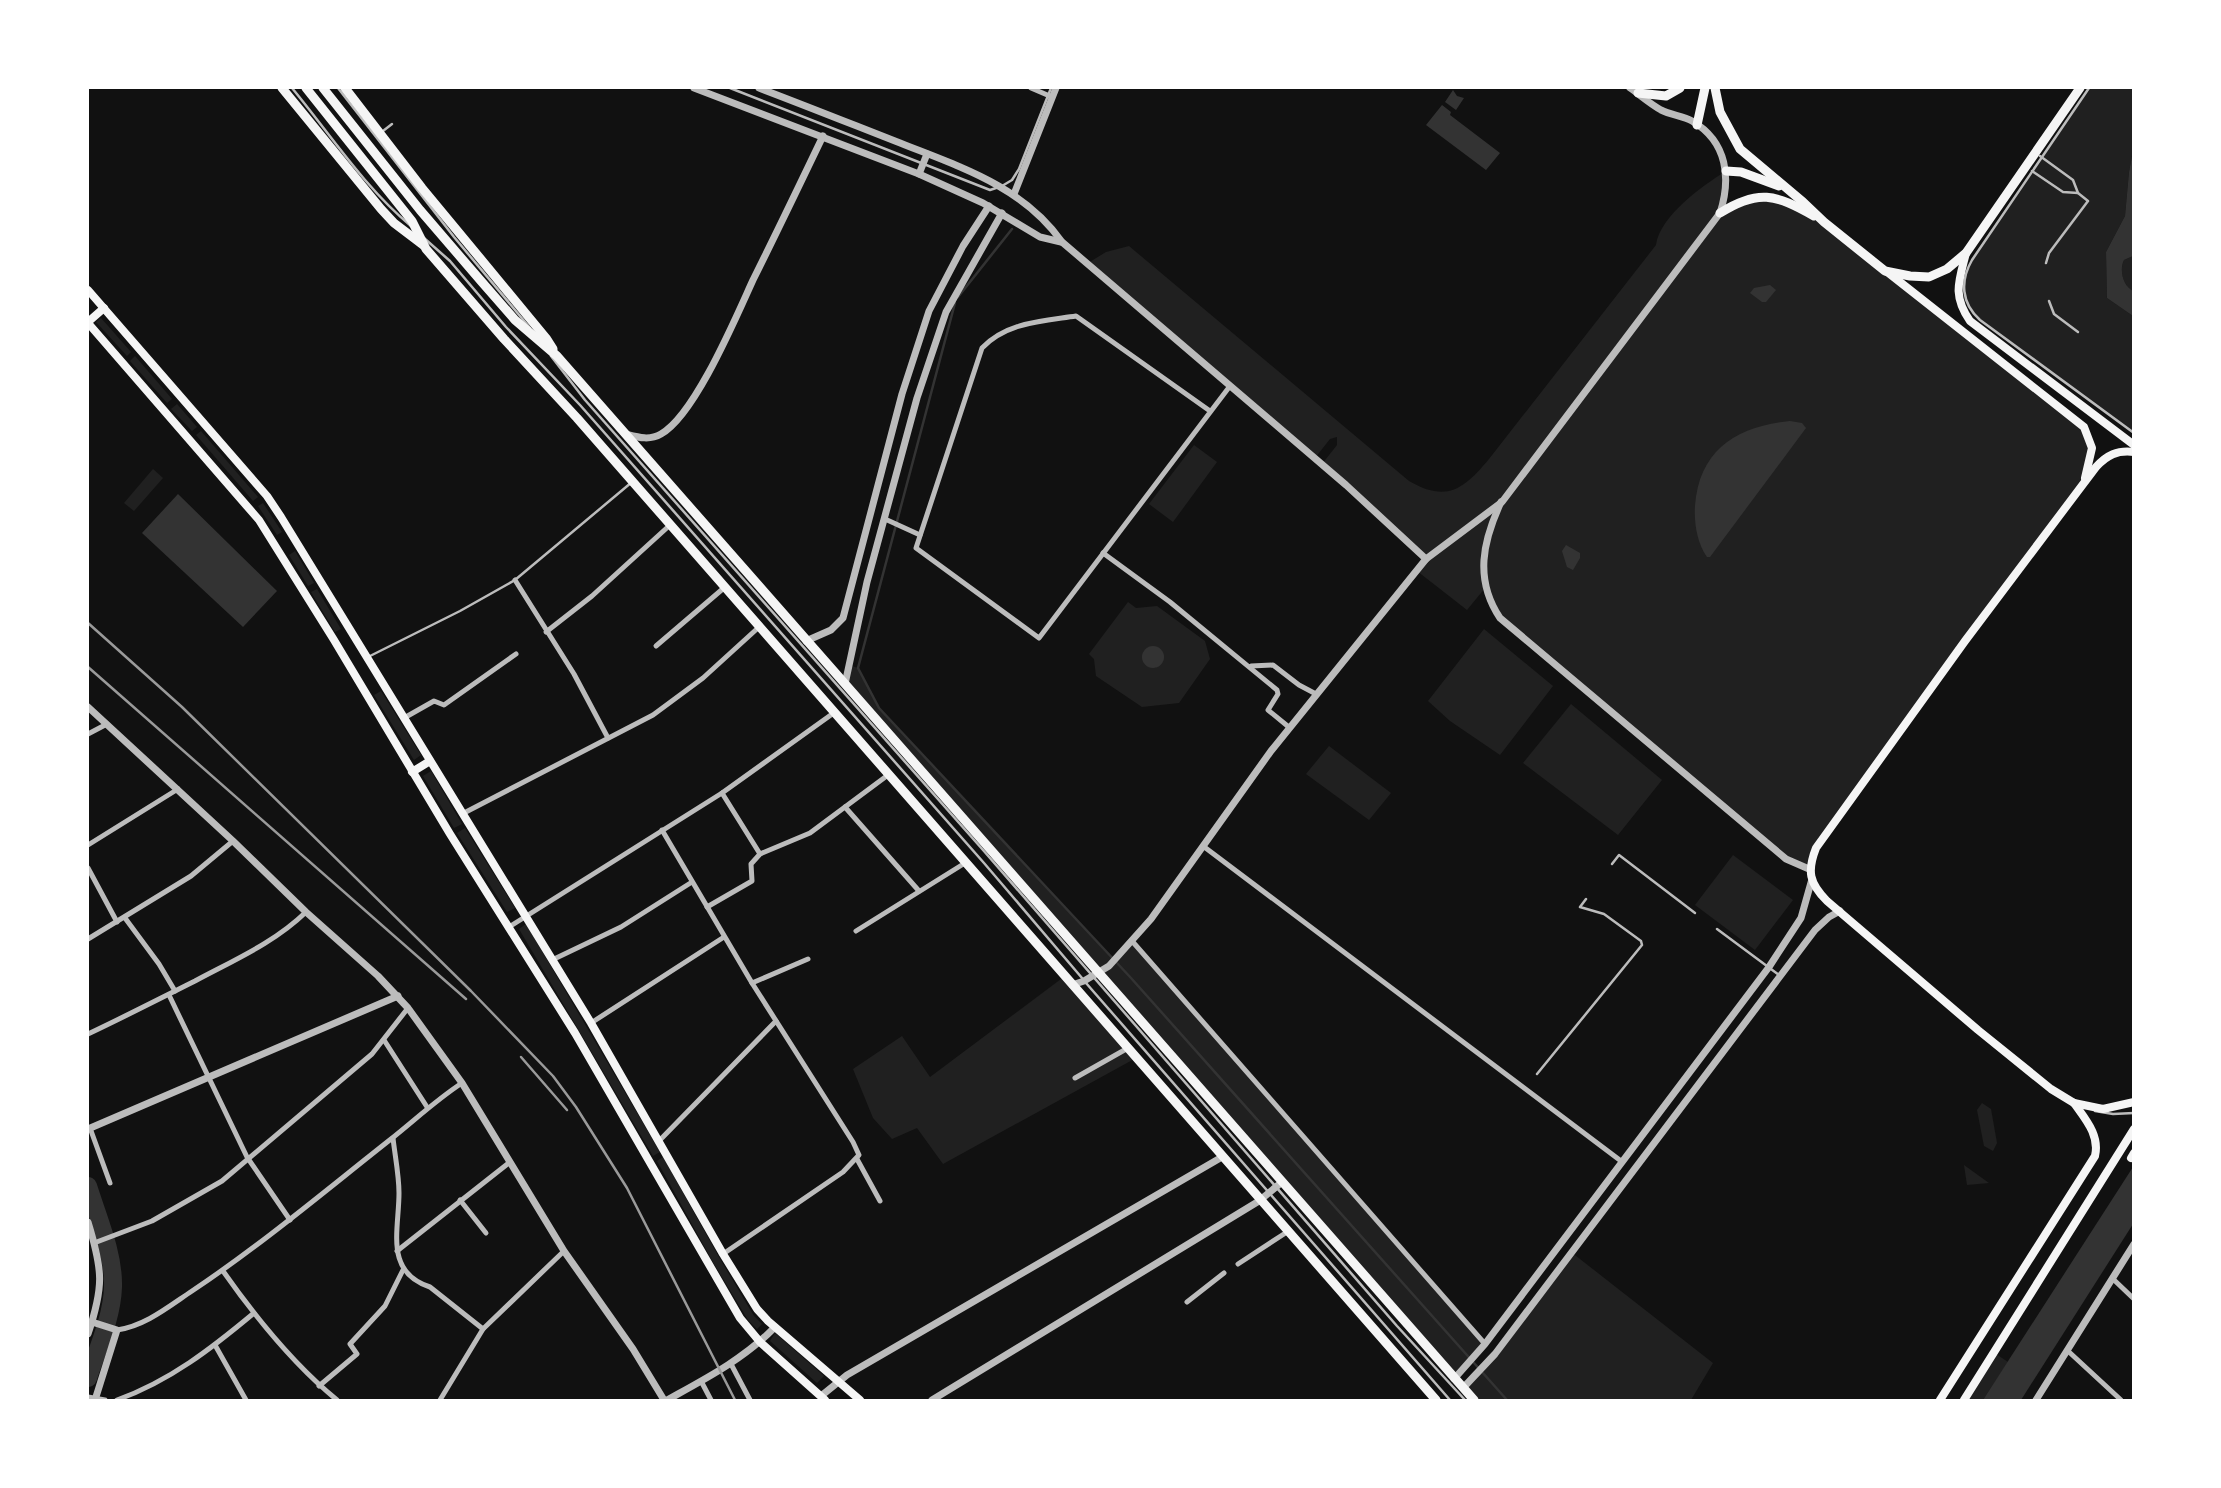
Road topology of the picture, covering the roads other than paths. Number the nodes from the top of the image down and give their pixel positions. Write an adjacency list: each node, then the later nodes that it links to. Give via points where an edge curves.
1 (282, 88): 39 (main road, via 381,209)
2 (292, 88): 37 (lane, via 374,190)
3 (306, 88): 37 (main road)
4 (323, 88): 50 (main road, via 515,320)
5 (338, 88): 50 (lane)
6 (345, 88): 21 (main road)
7 (694, 88): 22 (street)
8 (730, 88): 25 (lane)
9 (759, 88): 23 (street)
10 (1031, 88): 18 (street)
11 (1053, 88): 18 (street)
12 (1680, 88): 17 (main road, via 1666,96)
13 (1705, 88): 20 (main road)
14 (1715, 88): 30 (main road, via 1720,112 1740,149)
15 (2080, 88): 24 (main road)
16 (2090, 88): 24 (lane)
17 (1634, 90): 20 (street, via 1661,110)
18 (1050, 96): 29 (lane, via 1019,169); 32 (street)
19 (392, 124): 21 (lane)
20 (1697, 125): 27 (street, via 1714,142)
21 (380, 133): 51 (main road)
22 (823, 136): 28 (street); 56 (street, via 686,409 659,435 641,439)
23 (927, 154): 25 (street); 29 (street)
24 (2038, 155): 26 (main road); 31 (lane, via 2073,180)
25 (924, 162): 28 (street); 29 (lane, via 990,190)
26 (2028, 168): 31 (lane, via 2063,192); 40 (main road); 57 (lane, via 1965,271 1965,298 1980,320)
27 (1726, 171): 30 (main road); 35 (street)
28 (919, 174): 33 (street)
29 (1000, 187): 32 (street)
30 (1787, 189): 36 (main road)
31 (2078, 193): 41 (lane, via 2088,201)
32 (1014, 194): 38 (street, via 1048,221)
33 (989, 206): 34 (street); 46 (street)
34 (1002, 213): 38 (street, via 1040,237); 47 (street)
35 (1720, 214): 36 (main road, via 1756,196 1773,197); 62 (street)
36 (1824, 222): 42 (main road)
37 (417, 231): 39 (main road); 125 (lane, via 450,261 947,821)
38 (1062, 242): 52 (street)
39 (424, 246): 60 (main road)
40 (1966, 253): 42 (main road, via 1929,277); 58 (main road, via 1958,299 1970,321)
41 (2046, 263)
42 (1885, 271): 61 (main road, via 2084,427 2092,448)
43 (88, 289): 45 (main road)
44 (2049, 302): 49 (lane, via 2054,314)
45 (104, 307): 48 (main road); 77 (main road, via 267,496)
46 (929, 312): 47 (street); 53 (street)
47 (944, 317): 54 (street)
48 (88, 323): 89 (main road, via 250,508)
49 (2078, 332)
50 (541, 342): 51 (main road); 125 (lane, via 585,400)
51 (556, 356): 56 (main road)
52 (1230, 386): 55 (street); 67 (street)
53 (902, 394): 54 (street); 68 (street)
54 (917, 398): 63 (street)
55 (1210, 411): 65 (street, via 1076,316 1027,323 1004,332 982,348); 66 (street)
56 (624, 433): 74 (main road)
57 (2133, 433)
58 (2133, 445)
59 (2133, 452): 61 (main road, via 2118,451 2105,458)
60 (632, 482): 64 (main road); 70 (lane)
61 (2082, 484): 103 (main road, via 1816,848)
62 (1502, 502): 67 (street); 103 (street, via 1489,527 1483,555 1485,588 1500,618 1786,859)
63 (885, 519): 65 (street); 69 (street)
64 (670, 525): 71 (main road); 73 (street)
65 (920, 536): 66 (street, via 916,548 1040,638)
66 (1104, 553): 78 (street)
67 (1426, 559): 80 (street)
68 (857, 564): 69 (street); 74 (street, via 843,618)
69 (872, 567): 79 (street)
70 (515, 580): 73 (street); 77 (lane)
71 (724, 587): 72 (main road); 75 (street)
72 (759, 627): 82 (main road); 87 (street, via 673,702)
73 (546, 632): 87 (street)
74 (806, 641): 79 (main road)
75 (656, 646)
76 (516, 654): 83 (street, via 444,705 434,701)
77 (367, 658): 83 (main road)
78 (1251, 666): 80 (street, via 1273,665); 85 (street, via 1277,690 1268,710)
79 (845, 684): 125 (main road)
80 (1316, 694): 85 (street)
81 (88, 707): 84 (street)
82 (835, 712): 90 (main road); 92 (street)
83 (404, 718): 88 (main road)
84 (107, 724): 86 (street); 91 (street)
85 (1290, 728): 98 (street)
86 (88, 734)
87 (608, 738): 94 (street)
88 (430, 761): 89 (main road); 94 (main road)
89 (412, 772): 115 (main road)
90 (888, 775): 93 (street); 100 (main road)
91 (177, 789): 96 (street); 97 (street)
92 (722, 793): 95 (street); 99 (street)
93 (845, 807): 99 (street, via 799,839); 106 (street)
94 (462, 814): 112 (main road)
95 (662, 830): 105 (street); 112 (street)
96 (233, 841): 110 (street); 113 (street, via 191,876)
97 (88, 845)
98 (1203, 846): 120 (street); 152 (street)
99 (760, 854): 108 (street, via 751,864 752,881)
100 (965, 863): 106 (street); 127 (main road)
101 (1612, 864): 111 (lane, via 1619,855)
102 (88, 868): 114 (street)
103 (1809, 869): 104 (main road)
104 (1812, 879): 109 (main road, via 1818,892); 123 (street, via 1801,918)
105 (692, 882): 108 (street); 122 (street, via 621,927)
106 (919, 891): 117 (street)
107 (1586, 899): 137 (lane, via 1580,907 1604,914 1642,945)
108 (707, 907): 118 (street)
109 (1840, 911): 124 (street, via 1815,930); 142 (main road, via 2026,1071)
110 (306, 912): 128 (street, via 258,948); 130 (street)
111 (1695, 913)
112 (526, 917): 115 (street); 122 (main road)
113 (125, 918): 114 (street); 128 (street)
114 (117, 922): 119 (street)
115 (509, 927): 182 (main road, via 740,1318)
116 (1717, 929): 123 (lane)
117 (856, 931)
118 (724, 937): 126 (street); 133 (street)
119 (88, 939)
120 (1132, 941): 125 (street); 183 (street)
121 (808, 959): 126 (street)
122 (552, 960): 133 (main road)
123 (1769, 967): 124 (lane); 152 (street)
124 (1780, 975): 190 (street)
125 (1092, 977): 127 (street); 155 (main road); 155 (lane)
126 (752, 983): 132 (street)
127 (1072, 985): 136 (main road)
128 (176, 991): 129 (street)
129 (169, 995): 134 (street); 138 (street)
130 (398, 996): 131 (street); 138 (street)
131 (408, 1008): 135 (street); 140 (street)
132 (776, 1021): 148 (street); 151 (street, via 853,1142)
133 (591, 1023): 148 (main road)
134 (88, 1034)
135 (384, 1040): 143 (street); 149 (street)
136 (1128, 1048): 139 (street); 150 (main road)
137 (1537, 1074)
138 (208, 1077): 145 (street); 149 (street)
139 (1075, 1078)
140 (462, 1083): 143 (street); 153 (street)
141 (2133, 1102): 142 (main road, via 2103,1109)
142 (2074, 1103): 144 (lane, via 2100,1113); 208 (main road, via 2096,1141 2095,1156)
143 (427, 1107): 147 (street)
144 (2133, 1112)
145 (89, 1129): 154 (street)
146 (2133, 1129): 209 (main road)
147 (393, 1138): 159 (street); 166 (street, via 399,1192)
148 (659, 1141): 168 (main road)
149 (247, 1157): 159 (street); 164 (street, via 222,1181 193,1199)
150 (1222, 1157): 158 (main road); 189 (street)
151 (857, 1159): 157 (street); 168 (street)
152 (1621, 1161): 183 (street)
153 (510, 1162): 156 (street); 167 (street)
154 (110, 1183)
155 (1276, 1188): 158 (street); 187 (main road); 205 (lane); 206 (lane)
156 (460, 1200): 162 (street); 166 (street)
157 (880, 1201)
158 (1259, 1201): 161 (main road); 203 (street)
159 (290, 1220): 171 (street)
160 (88, 1223): 163 (street)
161 (1287, 1231): 169 (street); 204 (main road)
162 (486, 1233)
163 (89, 1234): 164 (street)
164 (94, 1243): 177 (street, via 101,1283)
165 (2133, 1244): 173 (street)
166 (397, 1251): 170 (street)
167 (564, 1251): 179 (street); 199 (street)
168 (723, 1254): 178 (main road, via 757,1308)
169 (1238, 1264)
170 (403, 1270): 179 (street); 191 (street, via 385,1306 349,1345 357,1354)
171 (223, 1271): 176 (street); 180 (street, via 153,1318)
172 (1224, 1273): 175 (street)
173 (2112, 1278): 174 (street); 185 (street)
174 (2133, 1300)
175 (1187, 1302)
176 (254, 1313): 184 (street); 191 (street)
177 (92, 1322): 180 (street); 181 (street)
178 (775, 1327): 182 (street); 189 (main road)
179 (483, 1329): 198 (street)
180 (115, 1330): 193 (street)
181 (88, 1334)
182 (760, 1342): 186 (street); 192 (main road)
183 (1485, 1344): 187 (street)
184 (215, 1345): 195 (street, via 172,1375); 196 (street)
185 (2067, 1351): 210 (street); 211 (street)
186 (731, 1364): 188 (street); 201 (street)
187 (1454, 1378): 190 (main road)
188 (701, 1381): 199 (street); 200 (street)
189 (838, 1381): 192 (street); 202 (main road)
190 (1466, 1385): 207 (main road)
191 (319, 1386): 197 (street)
192 (823, 1398)
193 (93, 1399): 194 (street)
194 (105, 1401)
195 (117, 1401)
196 (246, 1401)
197 (337, 1401)
198 (440, 1401)
199 (666, 1401)
200 (711, 1401)
201 (750, 1401)
202 (860, 1401)
203 (932, 1401)
204 (1436, 1401)
205 (1450, 1401)
206 (1465, 1401)
207 (1474, 1401)
208 (1940, 1401)
209 (1964, 1401)
210 (2036, 1401)
211 (2121, 1401)

